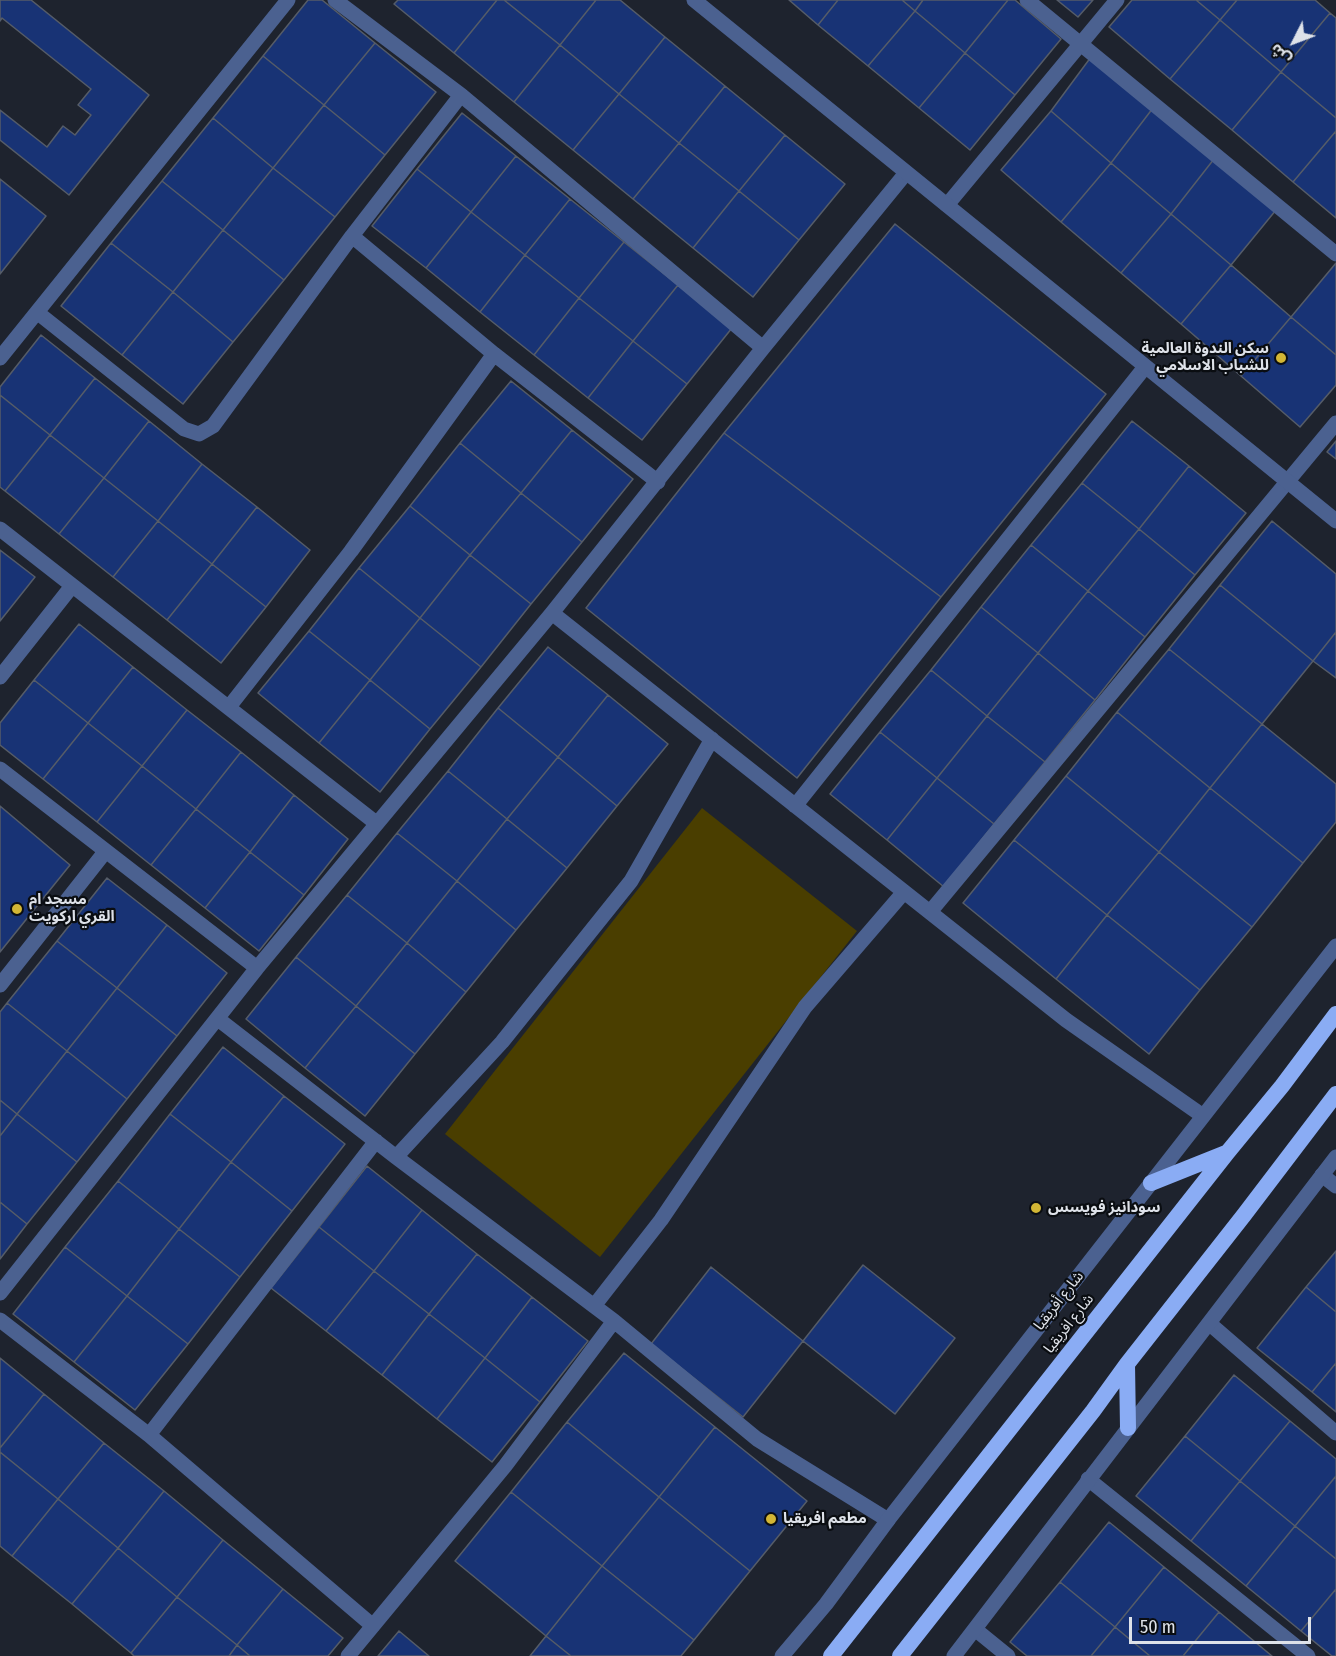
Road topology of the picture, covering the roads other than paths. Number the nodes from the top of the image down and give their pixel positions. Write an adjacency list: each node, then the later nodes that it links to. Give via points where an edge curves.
1 (288, 0): 12 (street)
2 (335, 0): 7 (street)
3 (694, 0): 8 (street)
4 (1027, 0): 6 (street)
5 (1117, 0): 6 (street)
6 (1080, 45): 9 (street); 11 (street)
7 (461, 95): 10 (street); 13 (street)
8 (906, 173): 9 (street); 13 (street)
9 (947, 205): 16 (street)
10 (352, 236): 12 (street, via 213,426 200,434 184,429); 14 (street)
11 (1336, 254)
12 (38, 313): 15 (street)
13 (763, 348): 18 (street)
14 (494, 354): 18 (street); 25 (street, via 351,551)
15 (0, 358)
16 (1145, 367): 19 (street); 28 (street)
17 (1336, 423): 19 (street)
18 (658, 482): 23 (street)
19 (1289, 482): 20 (street); 32 (street)
20 (1336, 520)
21 (0, 529): 22 (street)
22 (72, 585): 24 (street); 25 (street)
23 (552, 613): 26 (street); 29 (street)
24 (0, 677)
25 (229, 707): 29 (street)
26 (711, 739): 28 (street); 42 (street, via 631,881 502,1042)
27 (0, 769): 30 (street)
28 (795, 806): 31 (street)
29 (376, 823): 34 (street)
30 (105, 852): 34 (street); 35 (street)
31 (904, 892): 32 (street); 48 (street, via 805,1006 661,1220)
32 (930, 912): 39 (street, via 1066,1020)
33 (1336, 946): 39 (street, شارع أفريقيا)
34 (257, 968): 37 (street)
35 (0, 985)
36 (1336, 1014): 41 (highway, شارع افريقيا)
37 (218, 1019): 40 (street); 47 (street)
38 (1336, 1094): 52 (highway)
39 (1203, 1116): 45 (street, شارع أفريقيا)
40 (376, 1141): 42 (street); 55 (street)
41 (1227, 1153): 45 (highway); 62 (highway, شارع افريقيا)
42 (396, 1157): 48 (street)
43 (1336, 1157): 44 (street)
44 (1322, 1175): 46 (street); 51 (street)
45 (1151, 1183): 57 (street, شارع أفريقيا)
46 (1336, 1186)
47 (0, 1293)
48 (594, 1306): 50 (street)
49 (0, 1320): 55 (street)
50 (614, 1321): 57 (street, via 757,1438); 58 (street, via 505,1466)
51 (1210, 1324): 53 (street); 54 (street)
52 (1127, 1364): 53 (highway); 63 (highway)
53 (1128, 1428): 56 (street)
54 (1336, 1432)
55 (149, 1435): 58 (street)
56 (1088, 1479): 59 (street); 66 (street)
57 (888, 1520): 61 (street, شارع أفريقيا)
58 (373, 1626): 60 (street)
59 (976, 1630): 64 (street); 65 (street)
60 (348, 1656)
61 (782, 1656)
62 (831, 1656)
63 (900, 1656)
64 (954, 1656)
65 (1008, 1656)
66 (1308, 1656)

